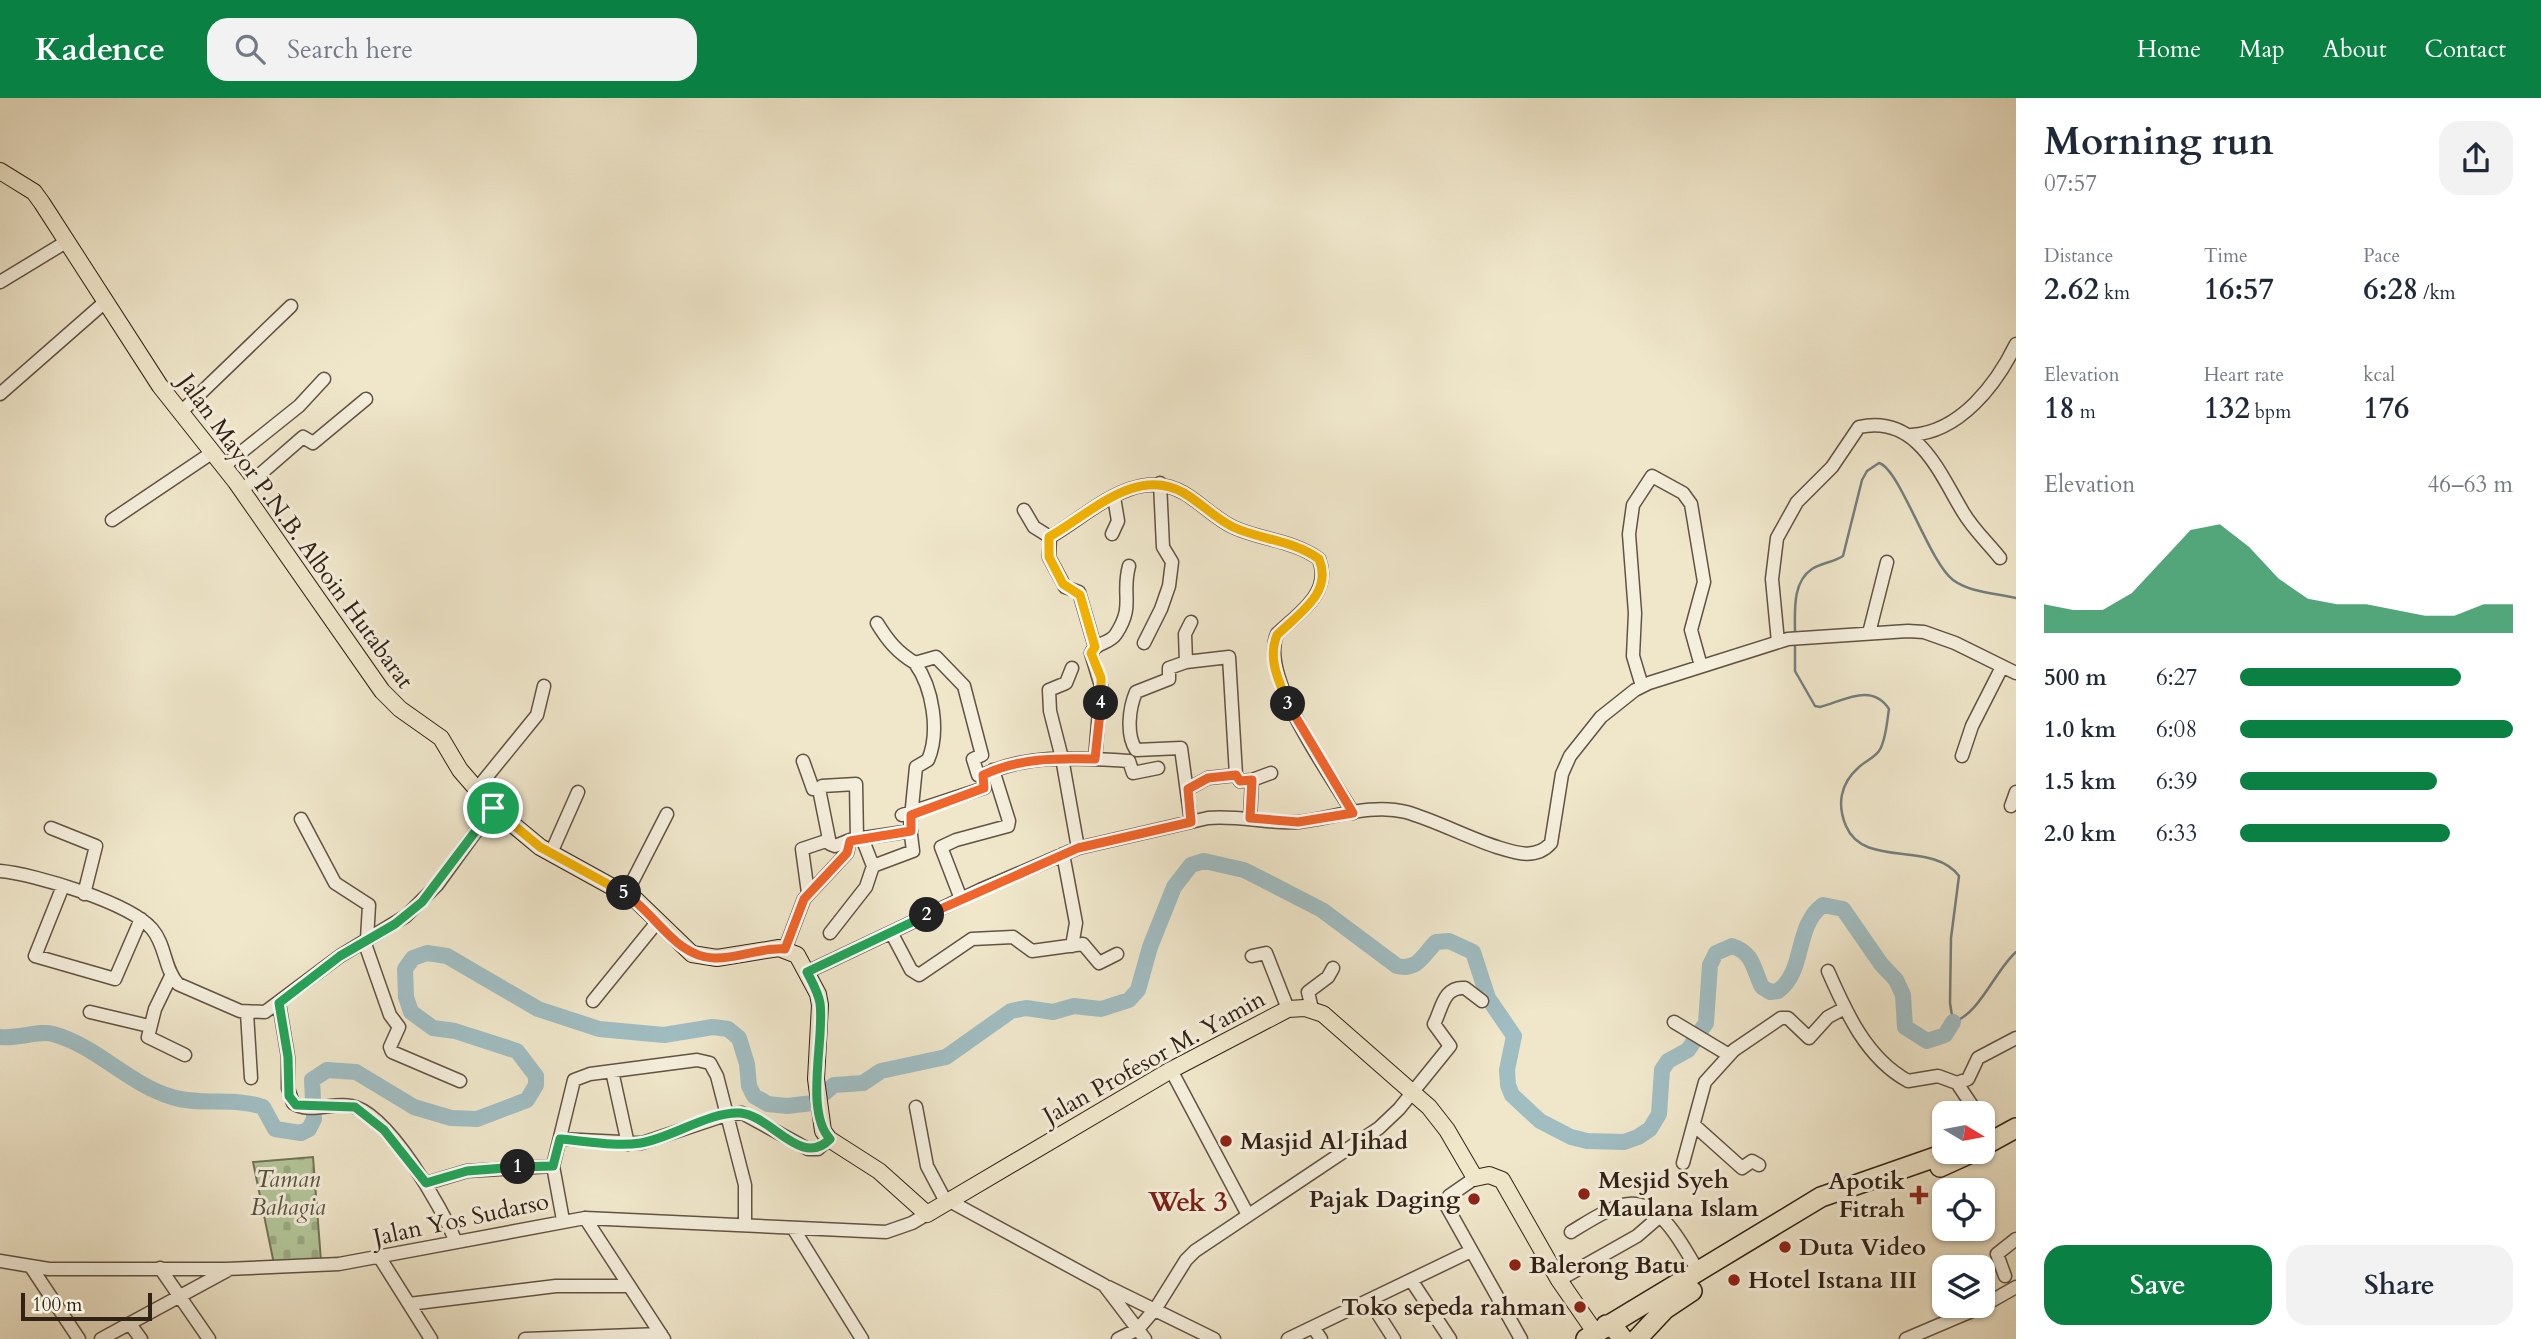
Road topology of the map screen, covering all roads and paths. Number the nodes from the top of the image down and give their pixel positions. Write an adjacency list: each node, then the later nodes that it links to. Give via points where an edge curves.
1 (0, 171): 2 (main road, Jalan Mayor P.N.B. Alboin Hutabarat, via 34,192)
2 (66, 242): 3 (street); 4 (main road, Jalan Mayor P.N.B. Alboin Hutabarat)
3 (0, 282)
4 (105, 302): 8 (street); 10 (main road, Jalan Mayor P.N.B. Alboin Hutabarat)
5 (291, 306): 10 (street)
6 (2016, 344): 11 (street, via 1996,379 1950,424)
7 (324, 379): 13 (street, via 299,406)
8 (0, 394)
9 (366, 399): 15 (street, via 313,443 303,437)
10 (180, 413): 12 (main road, Jalan Mayor P.N.B. Alboin Hutabarat)
11 (1910, 435): 21 (street, via 1939,466 1962,510); 27 (street, via 1884,426 1859,428 1832,467 1797,502 1773,552 1772,579)
12 (213, 453): 13 (main road, Jalan Mayor P.N.B. Alboin Hutabarat); 18 (street)
13 (224, 466): 15 (main road, Jalan Mayor P.N.B. Alboin Hutabarat)
14 (1160, 483): 16 (street, via 1128,488); 28 (street, via 1163,547 1172,562 1169,586); 54 (street, via 1183,492 1230,525 1319,559 1323,570 1319,594 1277,635 1274,668 1291,711)
15 (242, 490): 49 (main road, Jalan Mayor P.N.B. Alboin Hutabarat, via 382,691 441,738)
16 (1114, 497): 19 (street, via 1118,521); 20 (street)
17 (1024, 510): 20 (street, via 1034,527)
18 (113, 520)
19 (1112, 534)
20 (1049, 537): 29 (street, via 1049,557 1065,586 1079,592)
21 (2000, 558)
22 (1886, 562): 26 (street)
23 (1129, 566): 29 (street, via 1124,586 1128,616 1112,640)
24 (1191, 622): 30 (street, via 1184,638)
25 (877, 623): 31 (street, via 892,647)
26 (1869, 633): 27 (street); 33 (street, via 1924,632 1955,642)
27 (1783, 640): 32 (street)
28 (1144, 643)
29 (1095, 647): 40 (street, via 1091,657 1101,686)
30 (1186, 662): 45 (street, via 1229,657); 48 (street, via 1169,668 1169,679 1136,692 1130,730 1136,750 1181,748)
31 (915, 663): 43 (street, via 936,657 964,686 982,755 973,760 978,775); 56 (street, via 927,683 934,740 927,762 916,767)
32 (1701, 666): 37 (street); 37 (street, via 1690,631 1704,582 1691,504 1683,493 1652,476 1633,505 1629,534 1633,656)
33 (2002, 667): 35 (street); 38 (street)
34 (1072, 668): 39 (street, via 1066,683 1049,690)
35 (2016, 673)
36 (544, 686): 49 (street, via 537,715)
37 (1642, 686): 54 (street, via 1601,717 1570,756 1562,774 1551,843 1544,851 1521,853 1497,847 1405,812)
38 (1962, 756)
39 (1062, 758): 40 (street); 43 (street, via 1020,762); 64 (street)
40 (1095, 759): 42 (street, via 1129,761 1133,773)
41 (803, 761): 47 (street, via 813,789)
42 (1158, 768)
43 (988, 773): 56 (street, via 984,788); 73 (street, via 1008,826 941,847)
44 (1271, 773): 46 (street)
45 (1236, 775): 46 (street, via 1240,781); 48 (street, via 1208,778)
46 (1252, 780): 57 (street)
47 (820, 789): 62 (street, via 827,784 856,784); 63 (street)
48 (1188, 789): 59 (street)
49 (476, 790): 53 (main road, Jalan Mayor P.N.B. Alboin Hutabarat)
50 (578, 792): 65 (street)
51 (2016, 792): 52 (street)
52 (2011, 806)
53 (493, 808): 65 (main road, Jalan Mayor P.N.B. Alboin Hutabarat); 78 (street, via 422,902)
54 (1353, 813): 57 (street, via 1298,822)
55 (667, 814): 72 (street)
56 (907, 815): 61 (street)
57 (1250, 818): 59 (street, via 1227,816)
58 (301, 819): 78 (street, via 335,883 369,905)
59 (1191, 822): 64 (street)
60 (51, 828): 71 (street, via 96,846)
61 (911, 831): 62 (street); 67 (street, via 912,853)
62 (856, 839): 63 (street, via 832,846); 67 (street); 70 (street)
63 (829, 840): 70 (street, via 802,849)
64 (1078, 848): 66 (street)
65 (551, 853): 72 (main road, Jalan Mayor P.N.B. Alboin Hutabarat)
66 (1063, 855): 73 (street); 79 (street, via 1076,923)
67 (873, 866): 76 (street, via 866,887)
68 (0, 871): 69 (street)
69 (63, 886): 71 (street); 74 (street, via 35,956 115,979)
70 (808, 893): 80 (street)
71 (84, 894): 74 (street)
72 (626, 894): 75 (main road, Jalan Mayor P.N.B. Alboin Hutabarat)
73 (961, 899): 77 (street)
74 (141, 919): 86 (street, via 162,945)
75 (658, 921): 80 (main road, Jalan Mayor P.N.B. Alboin Hutabarat, via 683,947 702,957); 87 (street)
76 (830, 933)
77 (892, 934): 79 (street, via 911,970 920,975 972,939 1015,937 1032,951); 85 (street)
78 (365, 940): 89 (street); 103 (street, via 390,1015 399,1027 392,1052)
79 (1072, 946): 81 (street, via 1085,945 1099,963)
80 (785, 949): 85 (main road, via 797,955)
81 (1117, 954)
82 (1252, 956): 90 (street, via 1266,953)
83 (1333, 968): 91 (street, via 1308,992)
84 (1828, 971): 92 (street)
85 (807, 972): 110 (main road, via 820,1005 816,1079)
86 (171, 976): 94 (street, via 190,992); 96 (street)
87 (593, 1001)
88 (1482, 1001): 105 (street, via 1462,988 1453,989 1443,999 1434,1024 1451,1044)
89 (279, 1003): 94 (street, via 265,1012); 119 (street, via 289,1096 296,1105 353,1106 372,1118)
90 (1288, 1009): 91 (main road, Jalan Profesor M. Yamin); 100 (main road, Jalan Profesor M. Yamin)
91 (1312, 1009): 105 (main road)
92 (1843, 1009): 99 (street, via 1828,1017 1809,1038 1788,1017 1777,1019); 104 (street, via 1872,1051 1902,1079 1915,1082 1938,1076)
93 (90, 1012): 96 (street)
94 (247, 1013): 102 (street)
95 (1674, 1022): 99 (street)
96 (149, 1026): 98 (street, via 148,1039)
97 (2016, 1038): 104 (street, via 1978,1058 1970,1076)
98 (186, 1055)
99 (1729, 1055): 109 (street, via 1705,1082)
100 (1171, 1070): 120 (main road, Jalan Profesor M. Yamin); 122 (street)
101 (612, 1072): 108 (street, via 707,1062 717,1076); 111 (street, via 574,1080); 112 (street)
102 (251, 1078)
103 (460, 1081)
104 (1957, 1083): 106 (street)
105 (1410, 1091): 118 (main road, via 1441,1120); 122 (street, via 1389,1119 1360,1143)
106 (1969, 1101)
107 (916, 1107): 120 (street, via 928,1170 944,1198)
108 (726, 1115): 110 (street, via 747,1115 808,1149 822,1147); 112 (street); 126 (street, via 746,1192)
109 (1694, 1125): 114 (street); 116 (street, via 1741,1167 1753,1161)
110 (826, 1133): 121 (main road)
111 (560, 1139): 112 (street); 117 (street)
112 (628, 1144)
113 (1932, 1158): 137 (highway, via 1821,1197)
114 (1683, 1163)
115 (1947, 1164): 170 (highway, via 1807,1214 1665,1309)
116 (1759, 1165)
117 (553, 1166): 119 (street, via 467,1171); 125 (street)
118 (1475, 1178): 131 (street, via 1446,1202); 140 (main road, via 1489,1175 1502,1180)
119 (426, 1183): 130 (street)
120 (951, 1200): 121 (main road, Jalan Profesor M. Yamin); 141 (street)
121 (927, 1213): 127 (street, Jalan Yos Sudarso, via 886,1232)
122 (1248, 1215): 147 (street, via 1185,1260)
123 (1659, 1217): 128 (street, via 1642,1204 1626,1204); 137 (street); 140 (street, via 1637,1236)
124 (585, 1218): 125 (street, Jalan Yos Sudarso); 126 (street, Jalan Yos Sudarso); 142 (street)
125 (563, 1220): 130 (street, Jalan Yos Sudarso)
126 (745, 1225): 127 (street, Jalan Yos Sudarso)
127 (793, 1228): 161 (street)
128 (1571, 1232)
129 (2016, 1239): 138 (street, via 1997,1254)
130 (455, 1240): 132 (street, Jalan Yos Sudarso)
131 (1471, 1251): 139 (street); 168 (street)
132 (380, 1258): 136 (street, Jalan Yos Sudarso); 146 (street)
133 (0, 1261): 134 (street, Jalan Yos Sudarso)
134 (31, 1267): 135 (street, Jalan Yos Sudarso); 155 (street)
135 (160, 1268): 136 (street, Jalan Yos Sudarso); 144 (street)
136 (231, 1268): 144 (street)
137 (1699, 1273): 151 (highway)
138 (2006, 1276)
139 (1411, 1280): 145 (street); 167 (street)
140 (1559, 1280): 151 (main road)
141 (1104, 1285): 147 (street); 150 (street)
142 (627, 1286): 146 (street, via 556,1286); 153 (street)
143 (2016, 1287): 152 (street)
144 (180, 1297): 148 (street); 158 (street)
145 (1369, 1300): 149 (street); 166 (street)
146 (409, 1304): 159 (street)
147 (1156, 1308): 150 (street); 163 (street)
148 (131, 1324): 156 (street); 157 (street)
149 (1313, 1327): 164 (street); 165 (street)
150 (1141, 1334): 162 (street)
151 (1592, 1335): 169 (highway, via 1615,1329)
152 (1926, 1336): 171 (street)
153 (663, 1337): 154 (street)
154 (547, 1338): 160 (street)
155 (79, 1339)
156 (102, 1339)
157 (141, 1339)
158 (209, 1339)
159 (431, 1339)
160 (524, 1339)
161 (862, 1339)
162 (1118, 1339)
163 (1214, 1339)
164 (1288, 1339)
165 (1321, 1339)
166 (1394, 1339)
167 (1450, 1339)
168 (1521, 1339)
169 (1623, 1339)
170 (1637, 1339)
171 (1906, 1339)

